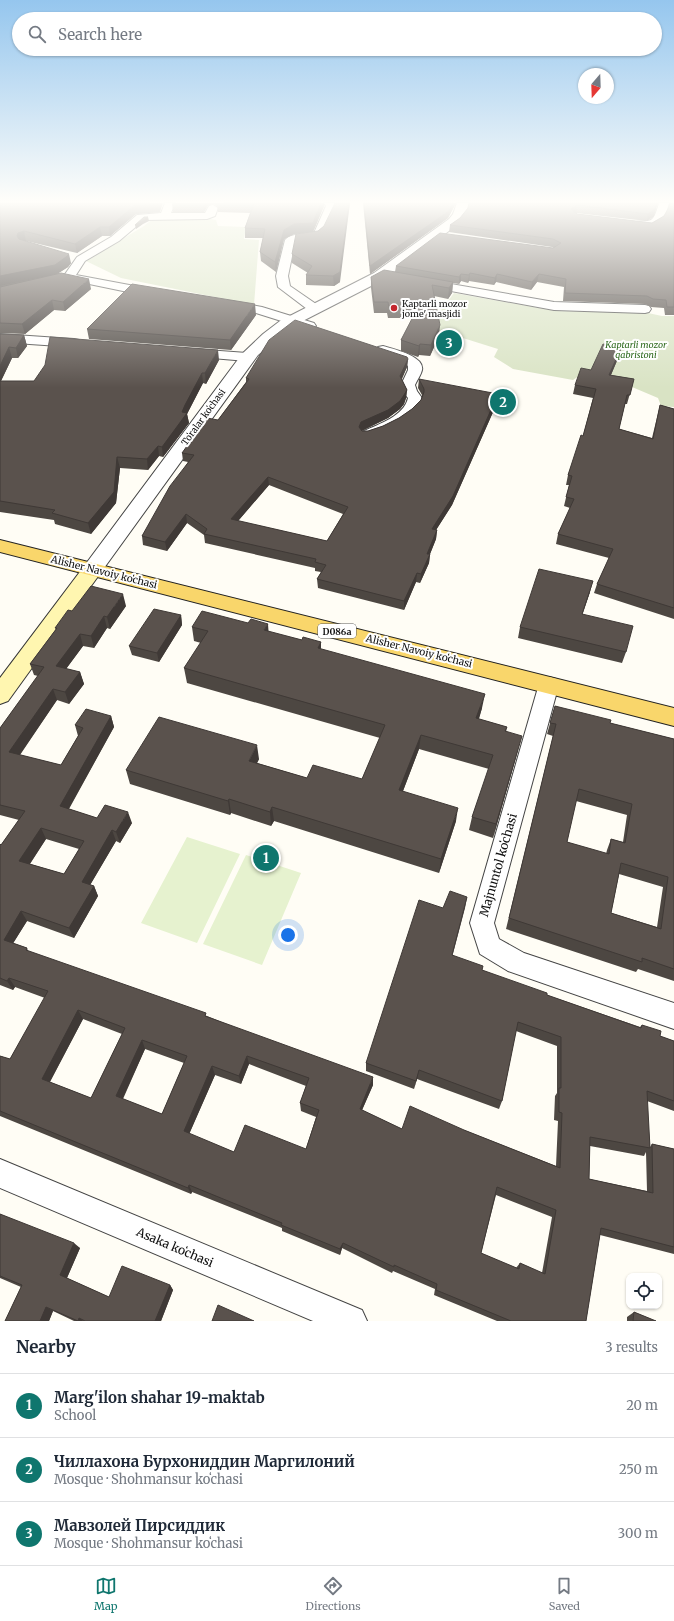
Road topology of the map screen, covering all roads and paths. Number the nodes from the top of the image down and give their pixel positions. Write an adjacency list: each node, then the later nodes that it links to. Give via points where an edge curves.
1 (77, 265): 4 (street)
2 (285, 265): 9 (street, via 282,276 284,287)
3 (401, 265): 9 (street, Toʻralar koʻchasi, via 387,277)
4 (69, 277): 5 (street); 7 (street)
5 (54, 280)
6 (418, 282): 10 (street, via 554,306)
7 (163, 295)
8 (218, 304): 11 (street, via 258,310)
9 (315, 308): 11 (street, Toʻralar koʻchasi)
10 (644, 309)
11 (292, 320): 12 (street); 17 (street, Toʻralar koʻchasi, via 274,331)
12 (320, 330)
13 (0, 338): 14 (street)
14 (83, 344)
15 (371, 346): 18 (street, via 414,362 416,368 408,389 415,402 406,414)
16 (177, 352): 17 (street)
17 (247, 357): 20 (street, Toʻralar koʻchasi)
18 (367, 435)
19 (0, 546): 20 (main road, Alisher Navoiy koʻchasi / D086a)
20 (92, 570): 21 (main road, Alisher Navoiy koʻchasi / D086a); 22 (main road, Toʻralar koʻchasi)
21 (549, 684): 23 (main road, Alisher Navoiy koʻchasi / D086a); 24 (street, Majnuntol koʻchasi, via 482,923 489,946 517,963)
22 (0, 695)
23 (674, 717)
24 (674, 1016)
25 (0, 1173): 26 (street, Asaka koʻchasi)
26 (350, 1321)

